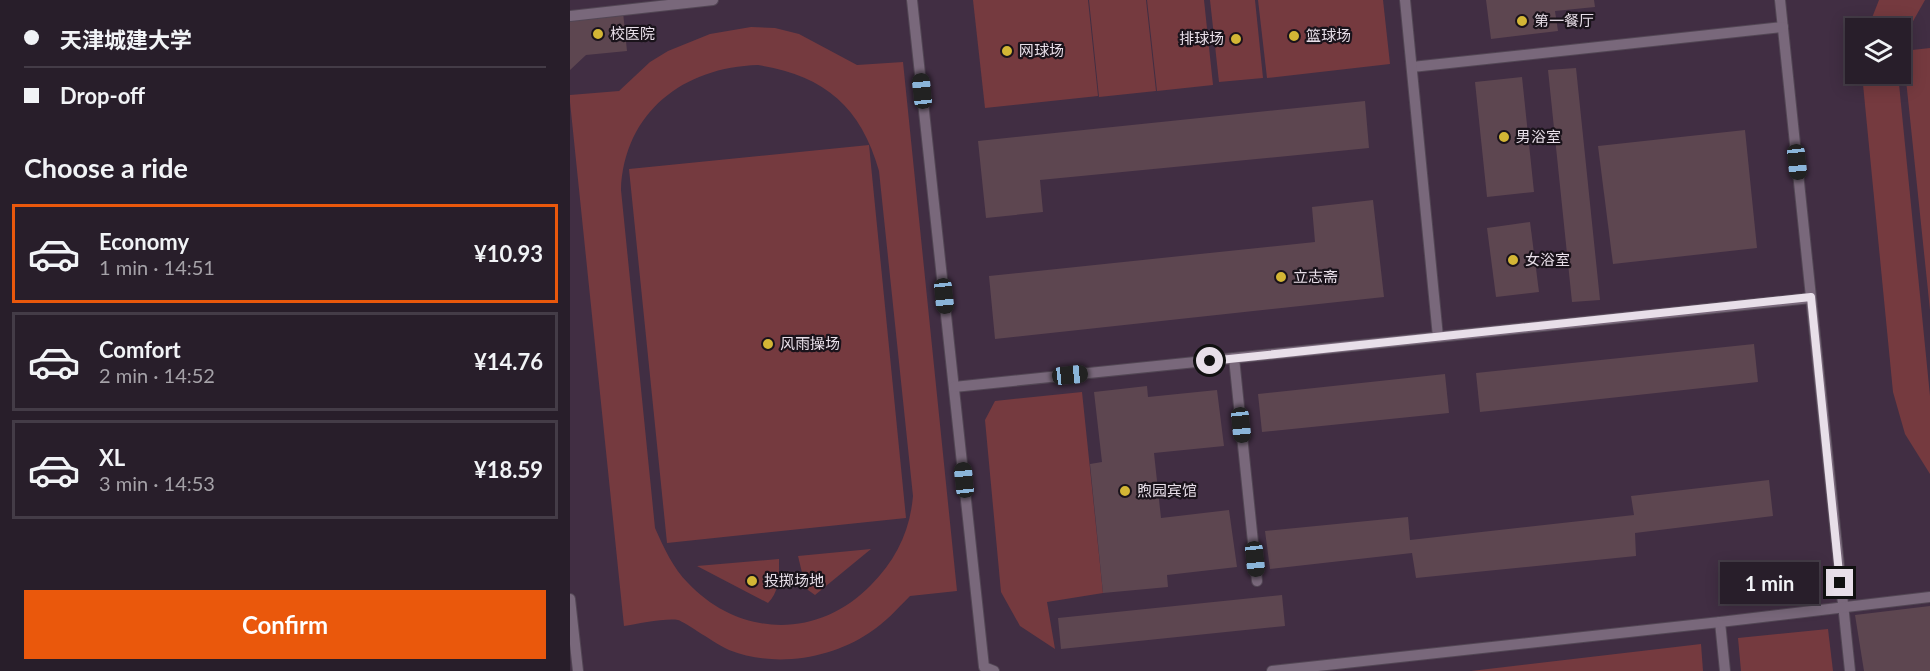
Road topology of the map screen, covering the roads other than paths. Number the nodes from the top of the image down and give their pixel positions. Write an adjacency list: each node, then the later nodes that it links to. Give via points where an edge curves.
1 (712, 0): 5 (lane)
2 (912, 0): 11 (lane)
3 (1405, 0): 7 (lane)
4 (1780, 0): 6 (lane)
5 (570, 16)
6 (1783, 27): 7 (lane); 8 (lane)
7 (1412, 68): 9 (lane)
8 (1811, 297): 9 (lane); 15 (lane)
9 (1438, 337): 10 (lane)
10 (1234, 358): 11 (lane); 12 (lane)
11 (954, 387): 18 (lane, via 984,667)
12 (1257, 581)
13 (1930, 597): 15 (lane)
14 (570, 599): 17 (lane)
15 (1843, 606): 16 (lane); 21 (lane)
16 (1720, 622): 19 (lane); 20 (lane)
17 (578, 671)
18 (994, 671)
19 (1272, 671)
20 (1725, 671)
21 (1850, 671)

